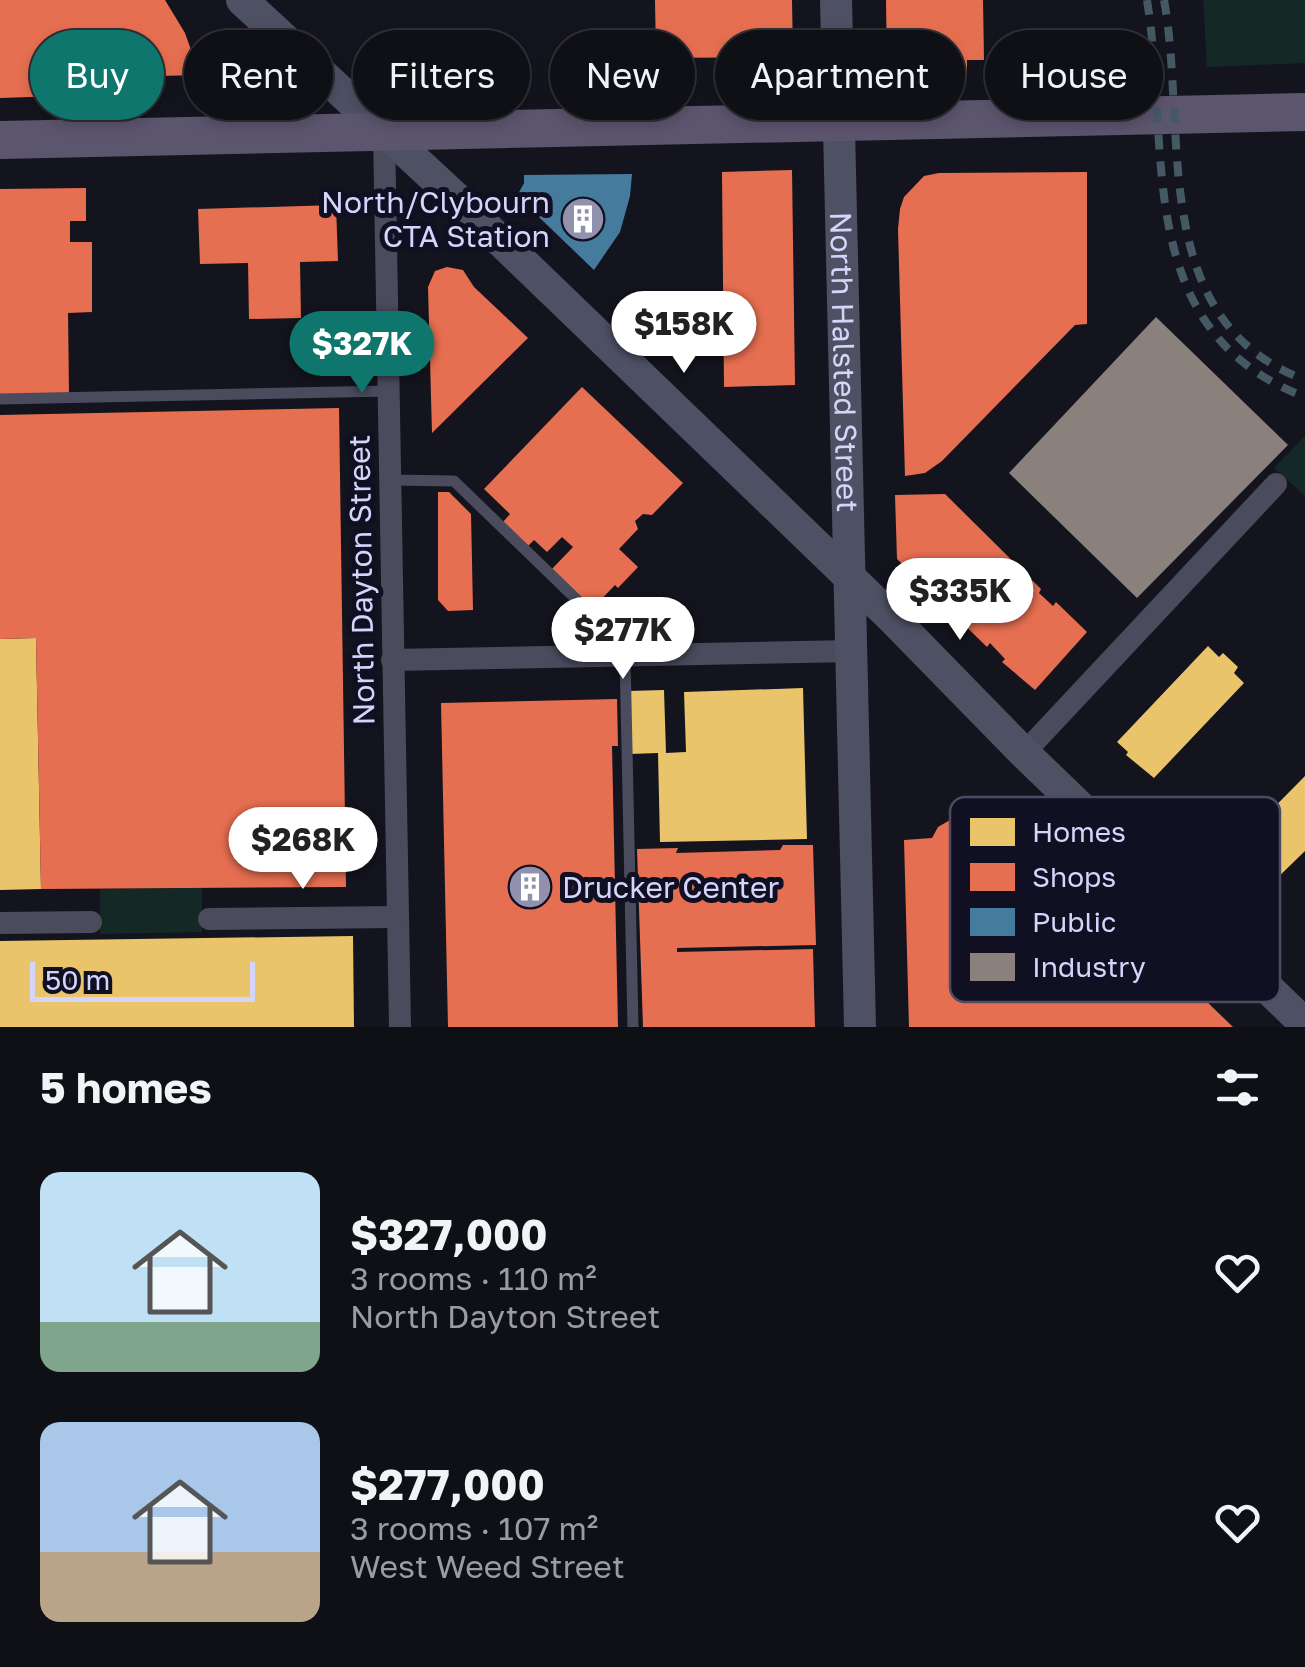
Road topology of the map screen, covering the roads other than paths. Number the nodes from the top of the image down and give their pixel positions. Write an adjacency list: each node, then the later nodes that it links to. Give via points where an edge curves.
1 (242, 0): 7 (main road)
2 (836, 0): 3 (main road, North Halsted Street)
3 (837, 30)
4 (1305, 112): 5 (main road)
5 (965, 118)
6 (839, 120): 7 (main road); 13 (main road, North Halsted Street)
7 (384, 132): 8 (main road); 9 (street, North Dayton Street); 13 (main road)
8 (0, 140)
9 (388, 390): 10 (lane); 11 (street, North Dayton Street)
10 (0, 399)
11 (390, 480): 15 (lane, via 454,482 468,494 575,598); 17 (street, North Dayton Street)
12 (1276, 484): 18 (street)
13 (850, 579): 14 (main road, North Halsted Street); 18 (main road)
14 (852, 650): 16 (street); 28 (main road, North Halsted Street)
15 (576, 656): 16 (street); 17 (street)
16 (625, 656): 27 (lane)
17 (392, 660): 20 (street, North Dayton Street)
18 (1024, 753): 19 (main road)
19 (1070, 797)
20 (397, 917): 21 (street); 26 (street, North Dayton Street)
21 (209, 919)
22 (91, 922): 23 (street)
23 (0, 923)
24 (1280, 1000): 25 (main road)
25 (1305, 1024)
26 (400, 1027)
27 (633, 1027)
28 (860, 1027)

